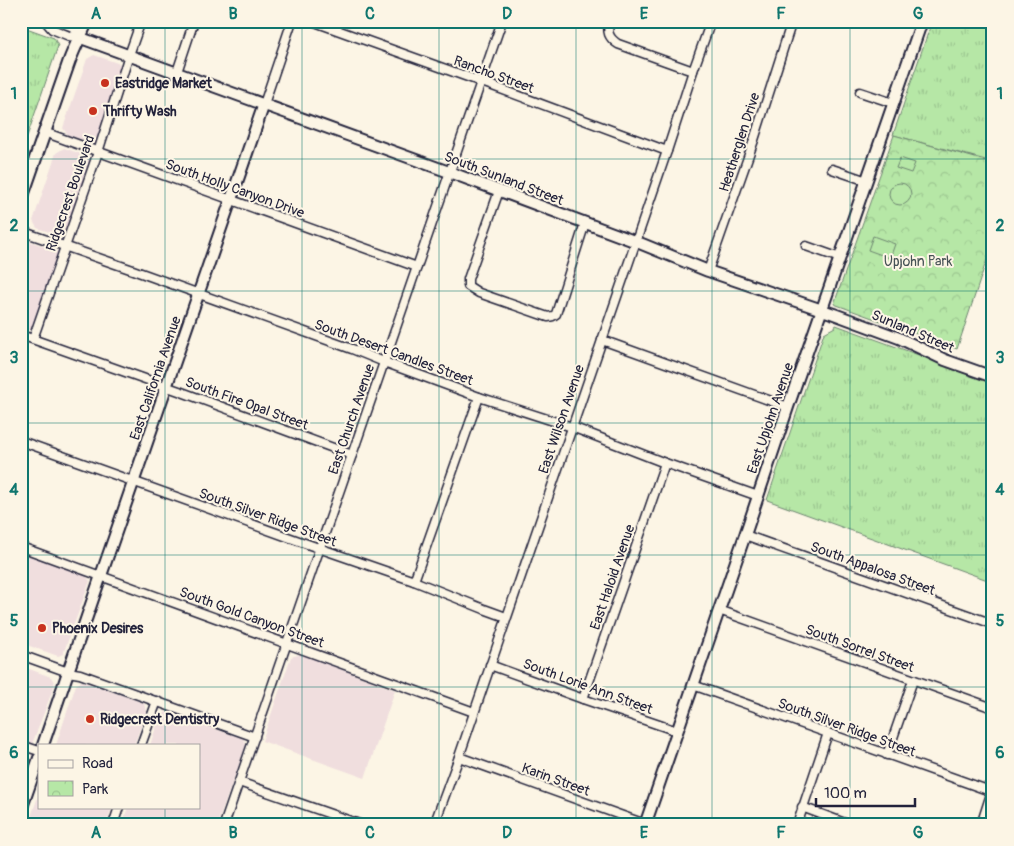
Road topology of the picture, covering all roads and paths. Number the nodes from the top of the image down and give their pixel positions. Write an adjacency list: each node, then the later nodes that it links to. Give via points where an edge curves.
1 (47, 21): 13 (street, via 52,29)
2 (57, 21): 13 (street, via 73,27)
3 (87, 21): 13 (main road)
4 (141, 21): 14 (street, Ridgecrest Boulevard)
5 (194, 21): 16 (street)
6 (292, 21): 20 (street, East California Avenue)
7 (312, 21): 17 (street, Rancho Street)
8 (502, 21): 17 (street, East Church Avenue)
9 (610, 21): 15 (street, via 608,33 618,44)
10 (710, 21): 15 (street, East Wilson Avenue)
11 (792, 21): 37 (street, Heatherglen Drive)
12 (922, 21): 19 (street, East Upjohn Avenue)
13 (81, 38): 14 (street); 21 (main road, via 74,47)
14 (129, 55): 16 (street); 23 (street, Ridgecrest Boulevard)
15 (692, 71): 22 (street, East Wilson Avenue)
16 (176, 72): 20 (street, South Sunland Street)
17 (482, 82): 22 (street, Rancho Street); 25 (street, East Church Avenue)
18 (860, 92): 19 (street)
19 (894, 103): 26 (street, East Upjohn Avenue)
20 (264, 104): 25 (street, South Sunland Street); 29 (street, East California Avenue)
21 (44, 132): 23 (street, South Holly Canyon Drive); 28 (main road)
22 (667, 151): 32 (street, East Wilson Avenue)
23 (98, 152): 29 (street, South Holly Canyon Drive); 33 (street, Ridgecrest Boulevard)
24 (832, 169): 26 (street)
25 (449, 172): 27 (street, South Sunland Street); 36 (street, East Church Avenue)
26 (867, 181): 35 (street, East Upjohn Avenue)
27 (499, 191): 30 (street, South Sunland Street); 30 (street, via 468,278 468,286 479,293 548,317 556,314)
28 (21, 200)
29 (230, 200): 36 (street, South Holly Canyon Drive); 38 (street, East California Avenue)
30 (586, 223): 32 (street, South Sunland Street)
31 (21, 231): 33 (street, South Desert Candles Street)
32 (636, 242): 37 (street, South Sunland Street); 42 (street, East Wilson Avenue)
33 (64, 246): 38 (street, South Desert Candles Street); 41 (street, Ridgecrest Boulevard)
34 (806, 246): 35 (street)
35 (840, 258): 39 (street, East Upjohn Avenue)
36 (417, 268): 43 (street, East Church Avenue)
37 (708, 271): 39 (street, South Sunland Street)
38 (199, 294): 43 (street, South Desert Candles Street); 45 (street, East California Avenue)
39 (822, 309): 44 (street, Sunland Street); 47 (street, East Upjohn Avenue)
40 (21, 335): 41 (street, South Fire Opal Street)
41 (33, 339): 45 (street, South Fire Opal Street)
42 (602, 340): 47 (street); 48 (street, East Wilson Avenue)
43 (384, 362): 46 (street, South Desert Candles Street); 50 (street, East Church Avenue)
44 (993, 377)
45 (167, 387): 50 (street, South Fire Opal Street); 52 (street, East California Avenue)
46 (479, 397): 48 (street, South Desert Candles Street); 58 (street)
47 (788, 407): 53 (street, East Upjohn Avenue)
48 (572, 427): 51 (street, South Desert Candles Street); 60 (street, East Wilson Avenue)
49 (21, 441): 52 (street, South Silver Ridge Street)
50 (352, 455): 56 (street, East Church Avenue)
51 (665, 463): 53 (street, South Desert Candles Street); 68 (street, East Haloid Avenue)
52 (133, 482): 56 (street, South Silver Ridge Street); 57 (street, East California Avenue)
53 (758, 496): 54 (street, East Upjohn Avenue)
54 (746, 535): 59 (street, East Upjohn Avenue); 61 (street, South Appalosa Street)
55 (21, 547): 57 (street, South Gold Canyon Street)
56 (320, 549): 58 (street, South Silver Ridge Street); 62 (street, East Church Avenue)
57 (100, 576): 62 (street, South Gold Canyon Street); 65 (street, East California Avenue)
58 (414, 581): 60 (street, South Silver Ridge Street)
59 (719, 610): 66 (street, South Sorrel Street); 67 (street, East Upjohn Avenue)
60 (506, 617): 64 (street, East Wilson Avenue)
61 (993, 624)
62 (287, 643): 71 (street, South Gold Canyon Street); 74 (street, East Church Avenue)
63 (21, 655): 65 (street)
64 (490, 665): 68 (street, South Lorie Ann Street); 71 (street, East Wilson Avenue)
65 (68, 672): 69 (street); 75 (street, East California Avenue)
66 (913, 680): 70 (street, South Sorrel Street); 79 (street)
67 (694, 685): 72 (street, East Upjohn Avenue); 73 (street, South Silver Ridge Street)
68 (583, 698): 72 (street, South Lorie Ann Street)
69 (157, 701): 74 (street); 76 (street)
70 (993, 708)
71 (474, 712): 80 (street, East Wilson Avenue)
72 (678, 731): 87 (street, East Upjohn Avenue)
73 (828, 732): 79 (street, South Silver Ridge Street); 84 (street)
74 (255, 737): 82 (street, East Church Avenue)
75 (43, 744)
76 (141, 744)
77 (21, 745): 78 (street)
78 (38, 751)
79 (888, 755): 83 (street, South Silver Ridge Street)
80 (459, 757): 87 (street, Karin Street); 91 (street, East Wilson Avenue)
81 (38, 761): 86 (street)
82 (239, 782): 89 (street, East Church Avenue); 90 (street)
83 (992, 792): 94 (street)
84 (802, 807): 92 (street); 93 (street)
85 (119, 808): 88 (street)
86 (21, 810)
87 (645, 824)
88 (113, 825)
89 (224, 825)
90 (362, 825)
91 (434, 825)
92 (796, 825)
93 (850, 825)
94 (981, 825)

